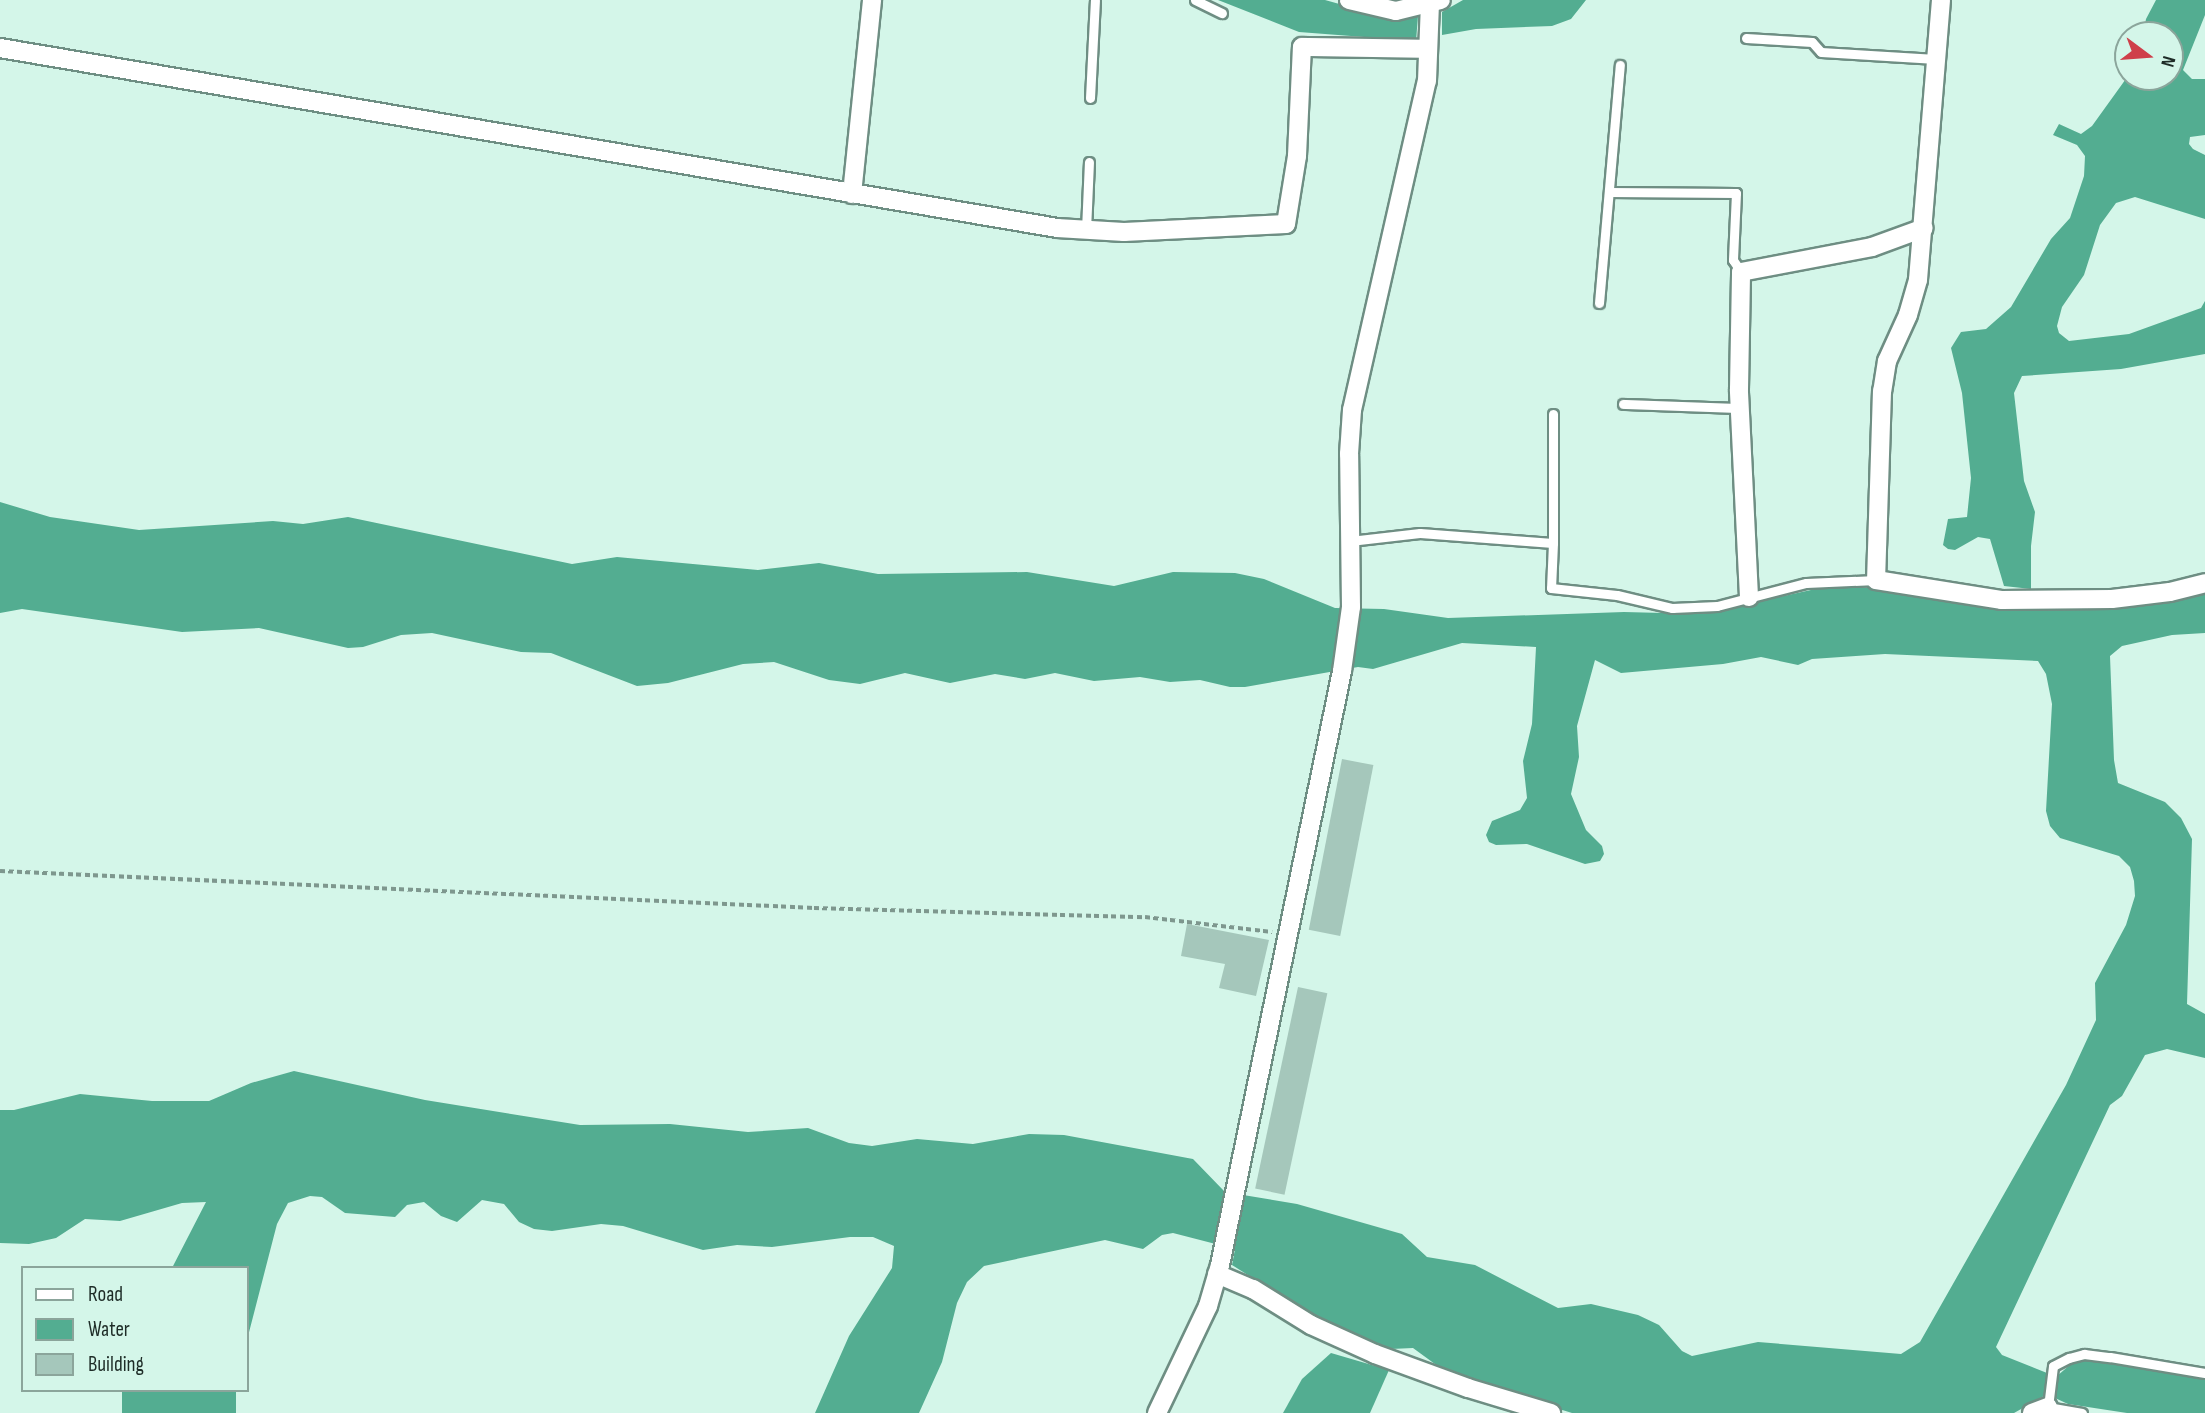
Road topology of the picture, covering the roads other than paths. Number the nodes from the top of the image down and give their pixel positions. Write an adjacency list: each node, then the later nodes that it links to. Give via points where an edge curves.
1 (872, 0): 16 (street)
2 (1095, 0): 13 (lane)
3 (1195, 0): 7 (lane)
4 (1349, 0): 6 (street, via 1396,10)
5 (1941, 0): 11 (street)
6 (1436, 1): 10 (street)
7 (1222, 13)
8 (1746, 38): 11 (lane, via 1812,43 1821,52)
9 (0, 48): 16 (street)
10 (1428, 49): 18 (street, via 1302,47 1297,156 1286,224); 24 (street, via 1427,81 1352,410)
11 (1936, 59): 17 (street)
12 (1620, 65): 15 (lane)
13 (1090, 99)
14 (1089, 162): 18 (lane)
15 (1609, 192): 19 (lane, via 1736,193 1732,260); 20 (lane)
16 (852, 194): 18 (street)
17 (1924, 228): 19 (street, via 1872,247); 26 (street, via 1913,299 1883,380)
18 (1086, 231)
19 (1741, 272): 22 (street)
20 (1599, 303)
21 (1623, 404): 22 (lane)
22 (1740, 408): 28 (street)
23 (1553, 414): 25 (lane)
24 (1350, 541): 25 (lane, via 1420,533); 29 (street, via 1351,607 1342,671)
25 (1552, 543): 28 (lane, via 1552,588 1617,595 1672,608 1717,606)
26 (1876, 580): 27 (street, via 2002,600 2112,598); 28 (lane, via 1806,583)
27 (2205, 583)
28 (1749, 597)
29 (1219, 1270): 32 (street, via 1208,1306); 33 (street, via 1311,1325 1376,1354)
30 (2205, 1373): 31 (lane, via 2084,1354 2053,1366)
31 (2040, 1410): 34 (lane)
32 (1157, 1413)
33 (1551, 1413)
34 (2082, 1413)

